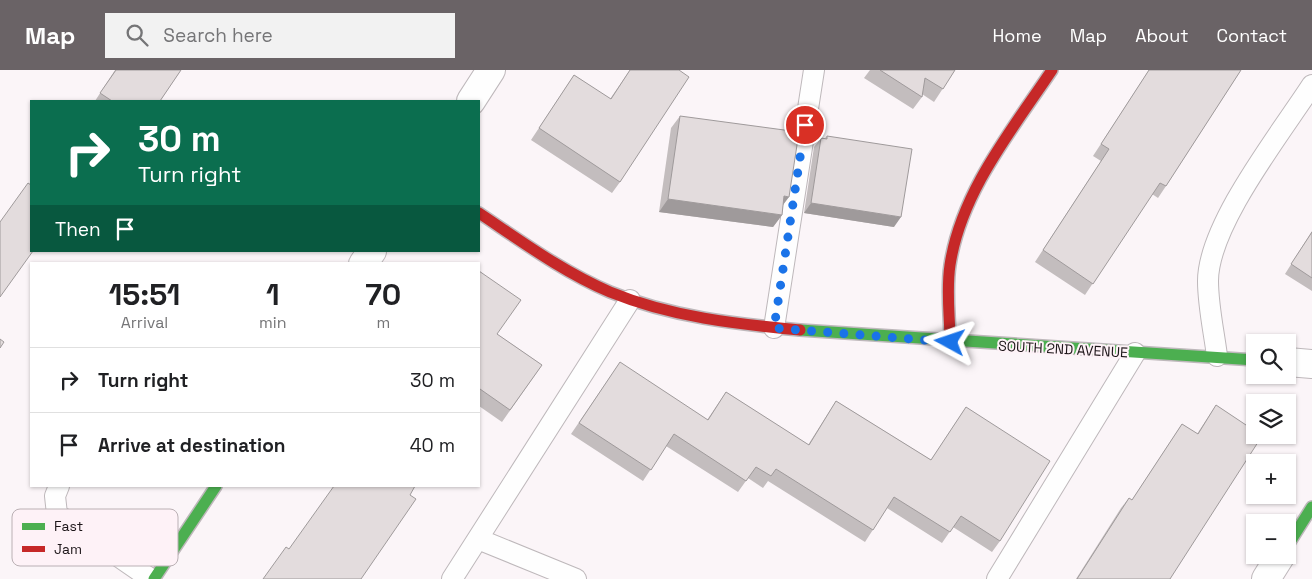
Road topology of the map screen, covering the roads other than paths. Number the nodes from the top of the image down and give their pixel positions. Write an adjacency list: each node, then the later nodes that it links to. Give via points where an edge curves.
1 (492, 70): 5 (street)
2 (814, 70): 8 (lane)
3 (1052, 70): 9 (street, via 963,214 950,265)
4 (1312, 85): 11 (lane, via 1231,209 1215,244 1208,280)
5 (472, 100)
6 (480, 214): 7 (street, SOUTH 2ND AVENUE, via 580,280)
7 (630, 300): 8 (street, SOUTH 2ND AVENUE, via 696,316); 20 (lane)
8 (774, 328): 9 (street, SOUTH 2ND AVENUE)
9 (950, 342): 10 (street, SOUTH 2ND AVENUE)
10 (1135, 353): 11 (street, SOUTH 2ND AVENUE); 29 (lane)
11 (1217, 356): 12 (street, SOUTH 2ND AVENUE)
12 (1246, 359)
13 (1296, 363): 14 (street)
14 (1312, 364)
15 (59, 487): 18 (lane)
16 (215, 487): 21 (street)
17 (1312, 507): 19 (street)
18 (56, 509)
19 (1296, 532)
20 (478, 539): 27 (lane); 28 (lane)
21 (178, 543)
22 (1275, 564): 30 (street)
23 (131, 566): 25 (lane)
24 (163, 566): 26 (street)
25 (150, 579)
26 (154, 579)
27 (452, 579)
28 (576, 579)
29 (997, 579)
30 (1266, 579)

